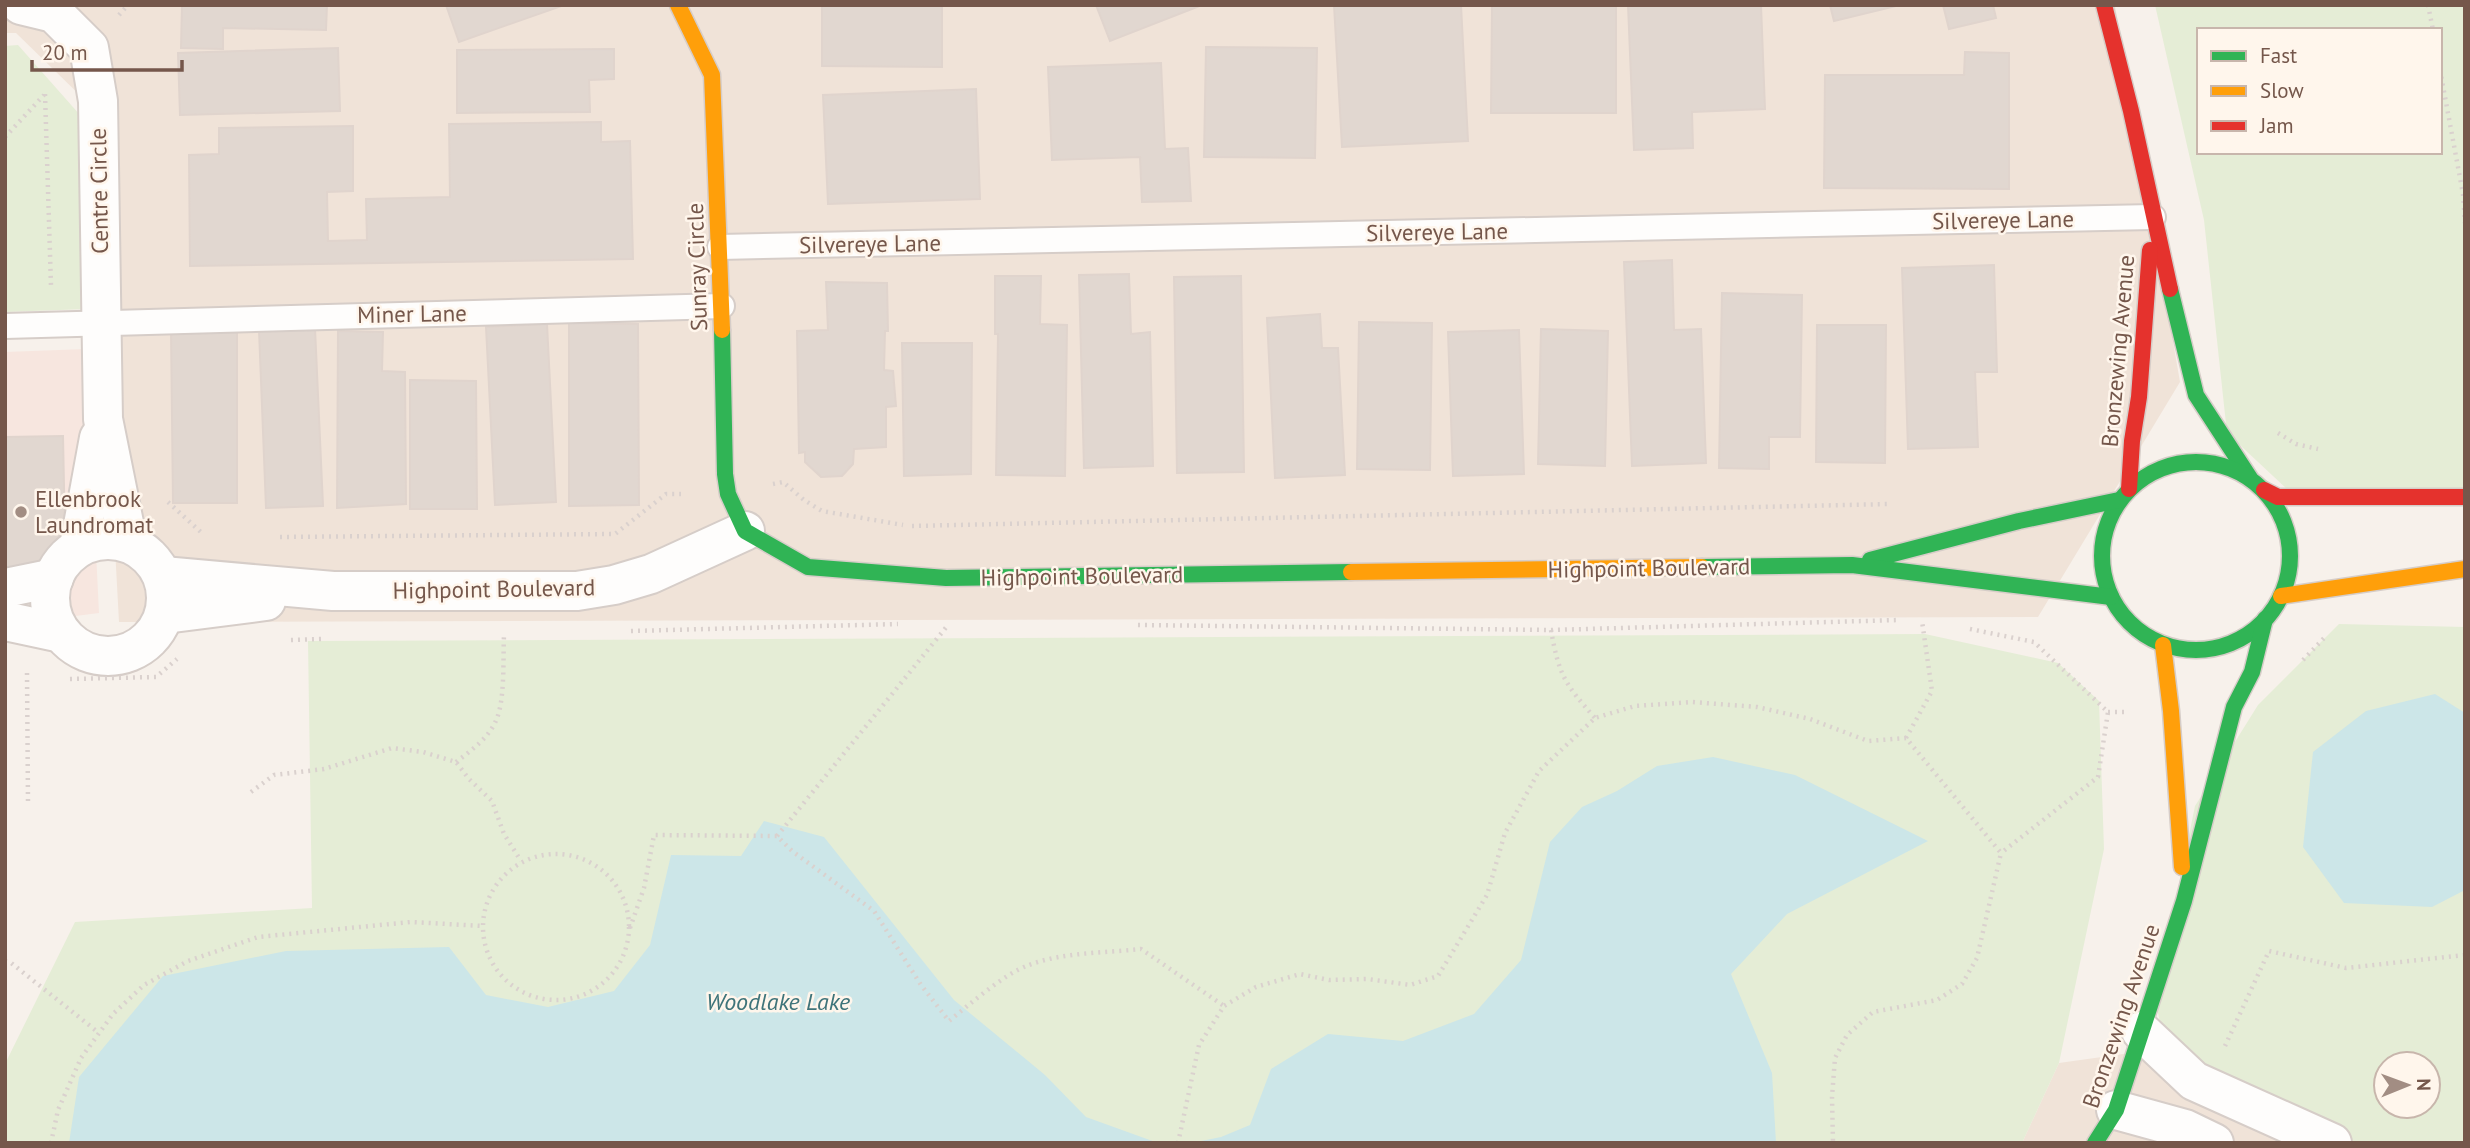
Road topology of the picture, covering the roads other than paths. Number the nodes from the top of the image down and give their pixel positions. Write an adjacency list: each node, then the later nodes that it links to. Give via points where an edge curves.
1 (21, 5): 7 (street, Centre Circle, via 54,13 89,48 98,101)
2 (678, 5): 5 (street, Sunray Circle, via 712,75)
3 (2104, 5): 4 (street, Bronzewing Avenue)
4 (2153, 217): 5 (lane, Silvereye Lane); 10 (street, Bronzewing Avenue, via 2196,395); 12 (street, Bronzewing Avenue, via 2139,397)
5 (720, 247): 6 (street, Sunray Circle)
6 (722, 306): 7 (lane, Miner Lane); 14 (street, Sunray Circle, via 725,474 728,494)
7 (101, 321): 8 (lane, Miner Lane); 9 (street, Centre Circle)
8 (5, 326)
9 (103, 419): 15 (street, Centre Circle); 16 (street, Centre Circle)
10 (2249, 478): 11 (street); 12 (street, via 2227,466 2175,463 2150,473)
11 (2264, 490): 13 (street, via 2278,497); 23 (street, via 2280,514 2289,541 2289,569)
12 (2124, 495): 17 (street, Highpoint Boulevard); 24 (street, via 2108,523 2102,548 2103,573)
13 (2465, 497)
14 (745, 531): 17 (street, Highpoint Boulevard, via 808,567 946,578); 22 (street, Highpoint Boulevard, via 652,574 589,589)
15 (128, 543): 16 (street, via 97,540); 19 (street, via 152,559)
16 (79, 547): 20 (street, via 63,560)
17 (1852, 565): 24 (street, Highpoint Boulevard)
18 (2465, 569): 23 (street)
19 (163, 576): 22 (street, Highpoint Boulevard); 25 (street)
20 (54, 578): 21 (street); 28 (street, via 52,616)
21 (5, 588)
22 (334, 591): 25 (street, Highpoint Boulevard)
23 (2281, 596): 26 (street)
24 (2111, 597): 29 (street, via 2124,617)
25 (165, 614): 28 (street, via 157,632 128,654 91,654)
26 (2265, 619): 29 (street, via 2244,637 2218,648 2190,650); 30 (street, Bronzewing Avenue, via 2252,672 2234,707)
27 (5, 621): 28 (street)
28 (61, 633)
29 (2163, 645): 30 (street, Bronzewing Avenue)
30 (2184, 901): 31 (street, Bronzewing Avenue)
31 (2141, 1031): 32 (street, Bronzewing Avenue); 35 (street, via 2194,1081)
32 (2116, 1110): 33 (street, Bronzewing Avenue); 34 (street, via 2186,1129)
33 (2095, 1143)
34 (2214, 1143)
35 (2332, 1143)

